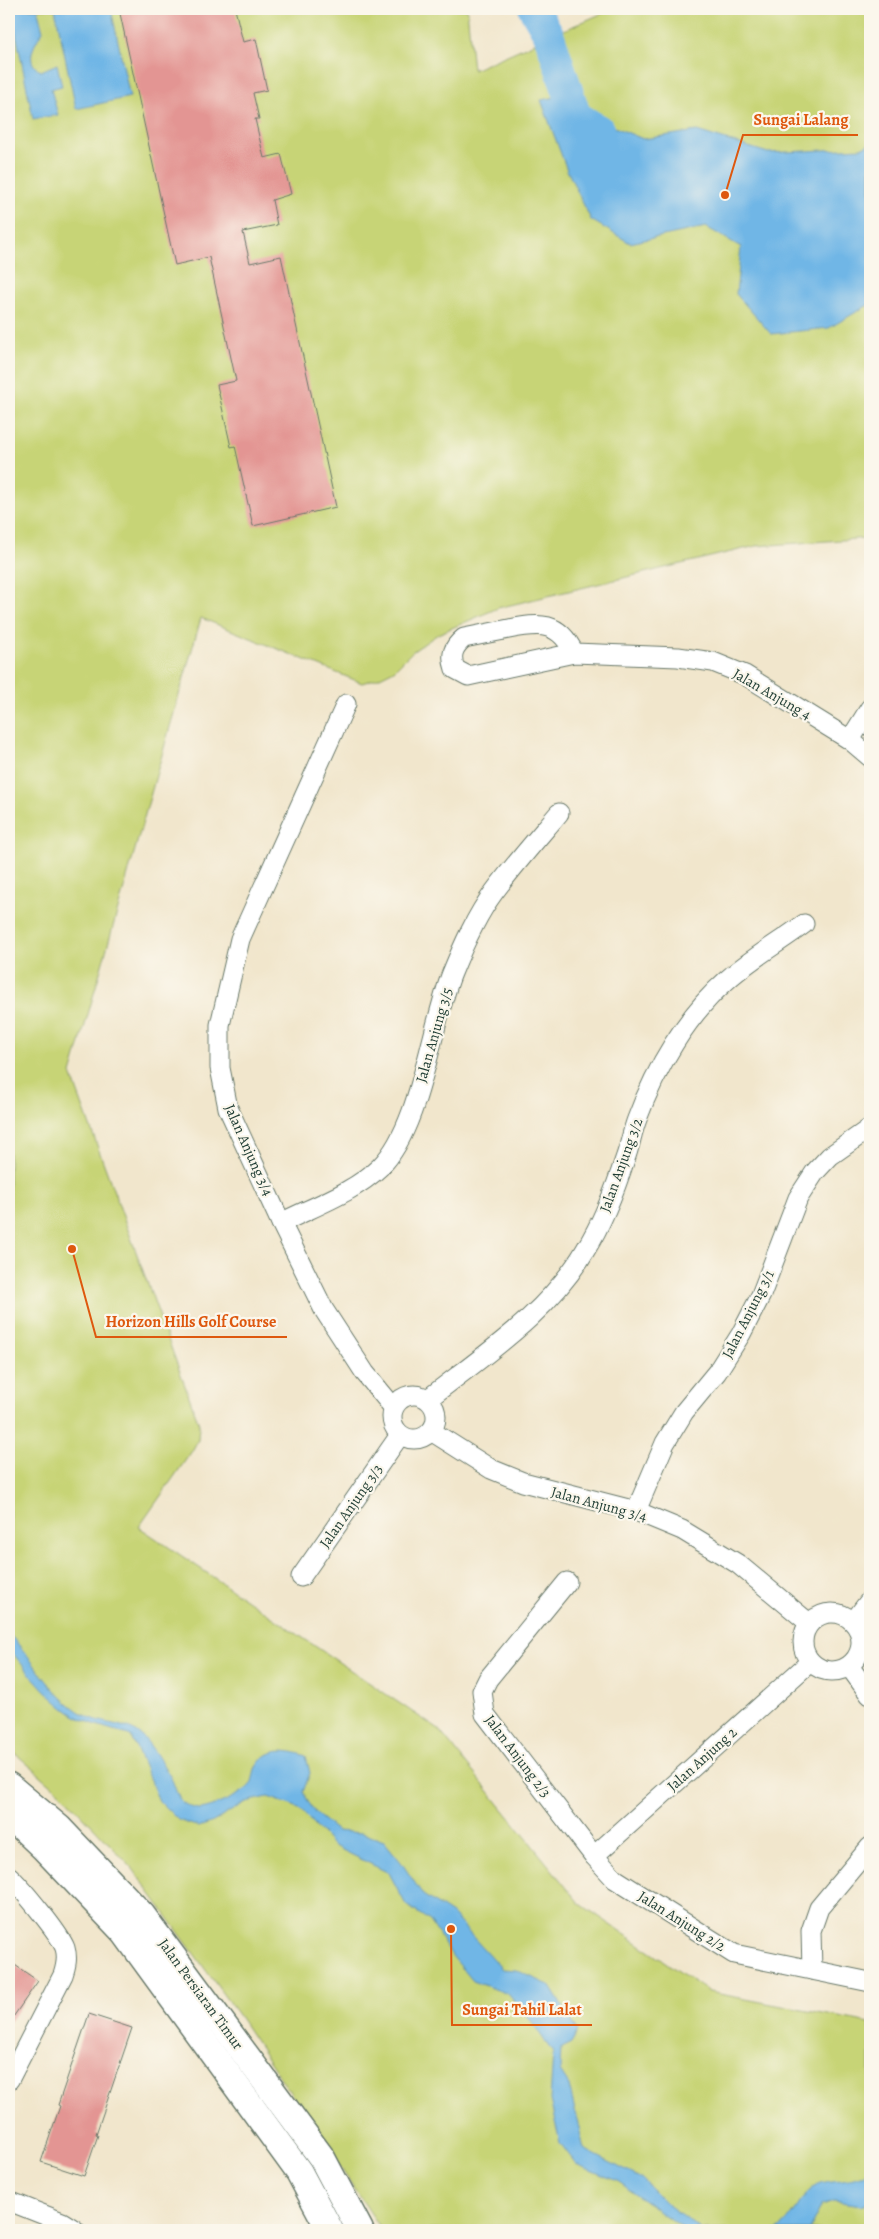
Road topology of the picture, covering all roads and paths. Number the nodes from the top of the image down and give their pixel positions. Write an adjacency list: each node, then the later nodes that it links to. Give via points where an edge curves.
1 (574, 652): 1 (street, Jalan Anjung 4, via 468,676 455,668 452,653 464,638 535,624 559,632 569,641); 4 (street, Jalan Anjung 4, via 713,662 745,675)
2 (346, 704): 9 (street, Jalan Anjung 3/4, via 240,939 220,1025 220,1068 228,1108)
3 (870, 708): 4 (street)
4 (850, 740): 5 (street, Jalan Anjung 4)
5 (870, 757)
6 (559, 813): 9 (street, Jalan Anjung 3/5, via 493,894 468,936 436,1020 412,1112 399,1140 381,1166 360,1184)
7 (804, 924): 10 (street, Jalan Anjung 3/2, via 728,980 700,1007 674,1045 650,1086 636,1120 610,1201 586,1249 561,1286 534,1316)
8 (870, 1128): 14 (street, Jalan Anjung 3/1, via 830,1156 798,1198 762,1295 717,1372 684,1412 665,1443)
9 (281, 1222): 11 (street, Jalan Anjung 3/4, via 324,1310 365,1373)
10 (428, 1399): 11 (street, via 413,1394); 12 (street, via 436,1414)
11 (393, 1407): 13 (street, via 392,1422)
12 (431, 1431): 13 (street, via 413,1440); 14 (street, Jalan Anjung 3/4, via 491,1469 523,1482)
13 (400, 1435): 15 (street, Jalan Anjung 3/3)
14 (636, 1511): 19 (street, Jalan Anjung 3/4, via 682,1530 738,1564)
15 (301, 1577)
16 (567, 1582): 26 (street, Jalan Anjung 2/3, via 488,1679 482,1691 482,1702 485,1714)
17 (870, 1600): 18 (street)
18 (854, 1622): 19 (street, via 843,1614 831,1612 819,1615); 21 (street, via 860,1632 861,1644 857,1657)
19 (809, 1623): 20 (street, via 802,1642)
20 (810, 1662): 21 (street, via 828,1671); 26 (street, Jalan Anjung 2)
21 (849, 1666): 22 (street)
22 (870, 1695)
23 (9, 1786): 34 (street, Jalan Persiaran Timur, via 59,1828 142,1915 322,2158)
24 (9, 1815): 33 (street, Jalan Persiaran Timur, via 125,1933 299,2172)
25 (870, 1847): 28 (street, via 820,1908 811,1931)
26 (594, 1856): 28 (street, Jalan Anjung 2/2, via 615,1879 734,1954)
27 (9, 1876): 30 (street, via 57,1935 65,1948 67,1961 63,1975)
28 (812, 1970): 29 (street, Jalan Anjung 2/2)
29 (870, 1982)
30 (9, 2080)
31 (9, 2200): 32 (street)
32 (75, 2230)
33 (330, 2230)
34 (360, 2230)

